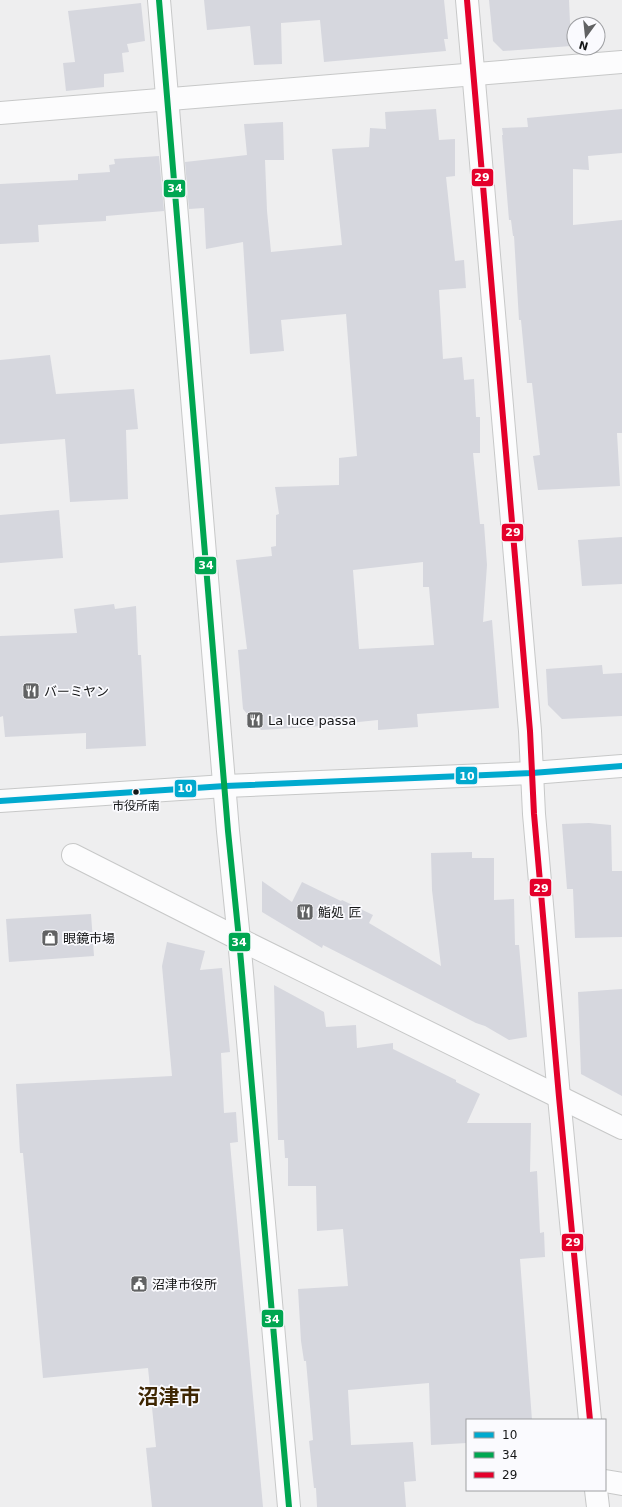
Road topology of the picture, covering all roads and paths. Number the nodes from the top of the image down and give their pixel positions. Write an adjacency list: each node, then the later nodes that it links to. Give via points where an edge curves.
1 (159, 0): 5 (street)
2 (467, 0): 4 (street)
3 (622, 62): 4 (street)
4 (473, 73): 5 (street); 8 (street)
5 (167, 100): 6 (street); 9 (street)
6 (0, 113)
7 (622, 766): 8 (street)
8 (532, 773): 9 (street); 13 (street)
9 (225, 786): 10 (street); 12 (street)
10 (0, 801)
11 (73, 855): 12 (street)
12 (239, 939): 13 (street); 19 (street)
13 (558, 1098): 14 (street); 15 (street)
14 (622, 1128)
15 (590, 1419)
16 (606, 1481): 17 (street)
17 (622, 1484)
18 (596, 1491): 20 (street)
19 (289, 1507)
20 (598, 1507)

